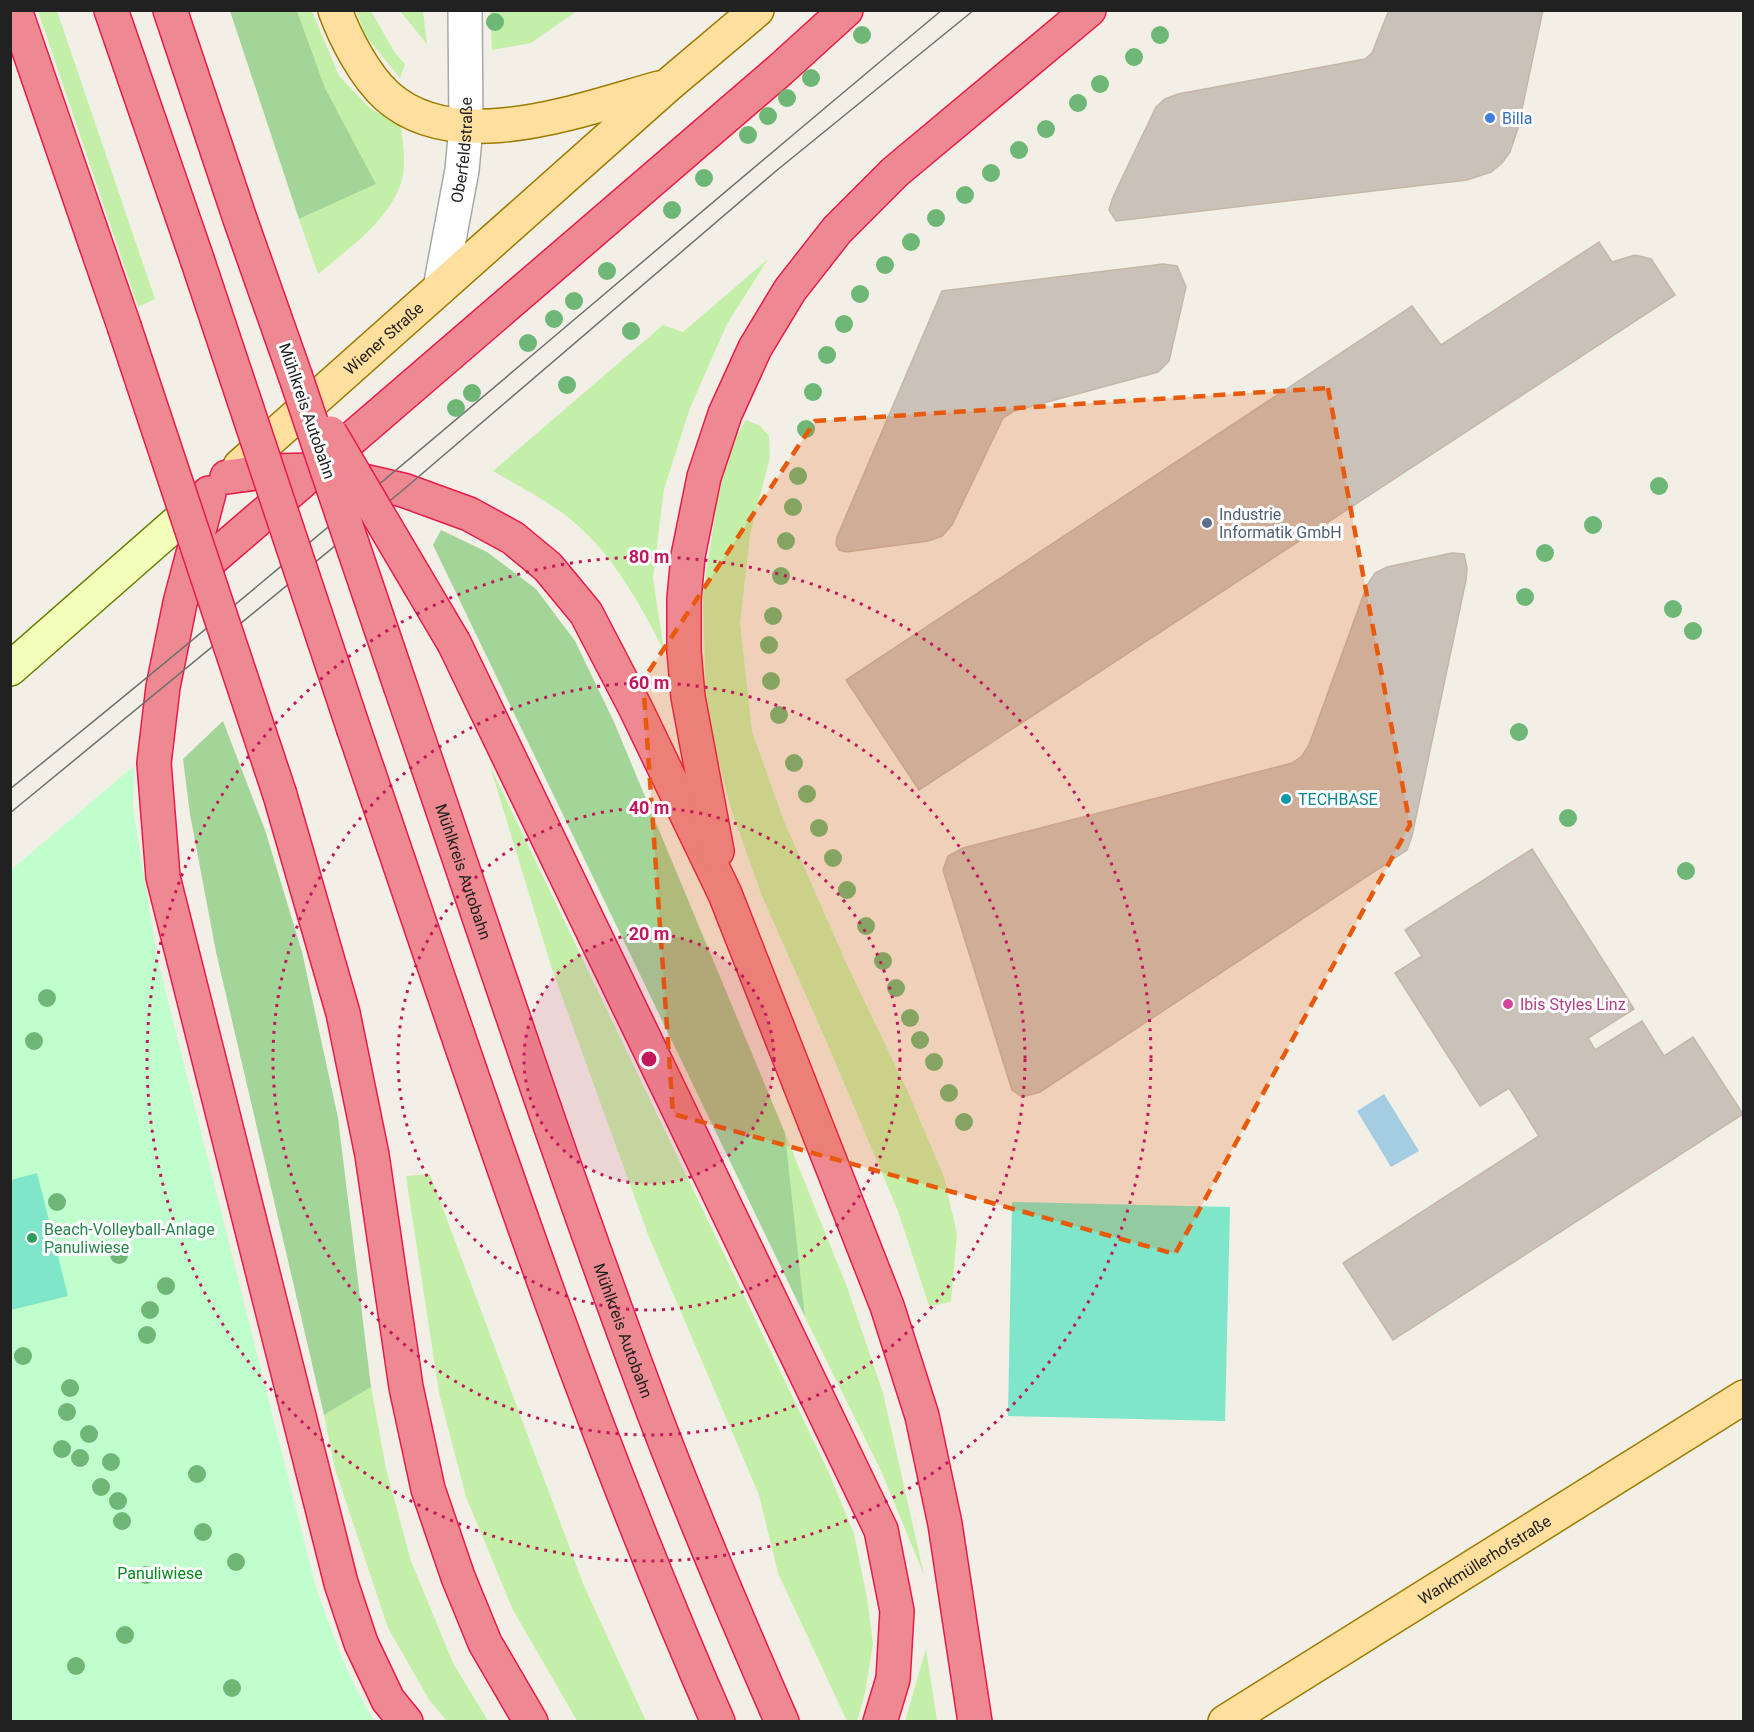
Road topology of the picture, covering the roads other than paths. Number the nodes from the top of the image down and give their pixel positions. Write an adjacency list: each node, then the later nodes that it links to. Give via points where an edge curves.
1 (15, 10): 20 (highway, bridge, via 280,795 344,1013 372,1155 406,1387 428,1489 485,1643)
2 (111, 10): 21 (highway, bridge, via 574,1368)
3 (170, 10): 12 (highway, Mühlkreis Autobahn)
4 (335, 10): 10 (main road, via 364,68 387,96 407,110)
5 (465, 10): 10 (street, Oberfeldstraße)
6 (758, 10): 9 (main road, Wiener Straße)
7 (846, 10): 13 (highway)
8 (1089, 10): 17 (highway, via 895,172 837,230 790,290 755,348 725,414 704,477 688,556 684,651 688,697)
9 (667, 86): 10 (main road, via 542,120); 11 (main road, Wiener Straße)
10 (466, 127): 11 (street, Oberfeldstraße, via 462,171)
11 (440, 288): 14 (main road, Wiener Straße)
12 (296, 375): 22 (highway, Mühlkreis Autobahn, bridge, via 558,1147 643,1385); 23 (highway, bridge, via 454,643 881,1530 897,1611 893,1679)
13 (316, 470): 14 (highway, via 270,471); 15 (highway, via 199,570); 17 (highway, via 403,490 469,514 513,538 548,567 586,613)
14 (218, 485): 15 (highway); 16 (main road, Wiener Straße)
15 (180, 603): 19 (highway, via 163,687 154,763 164,877 341,1583 361,1643 388,1700)
16 (10, 669)
17 (725, 894): 24 (highway, via 887,1306 922,1416 945,1524)
18 (1743, 1397): 25 (main road, Wankmüllerhofstraße)
19 (406, 1722)
20 (531, 1722)
21 (718, 1722)
22 (782, 1722)
23 (880, 1722)
24 (975, 1722)
25 (1225, 1722)

